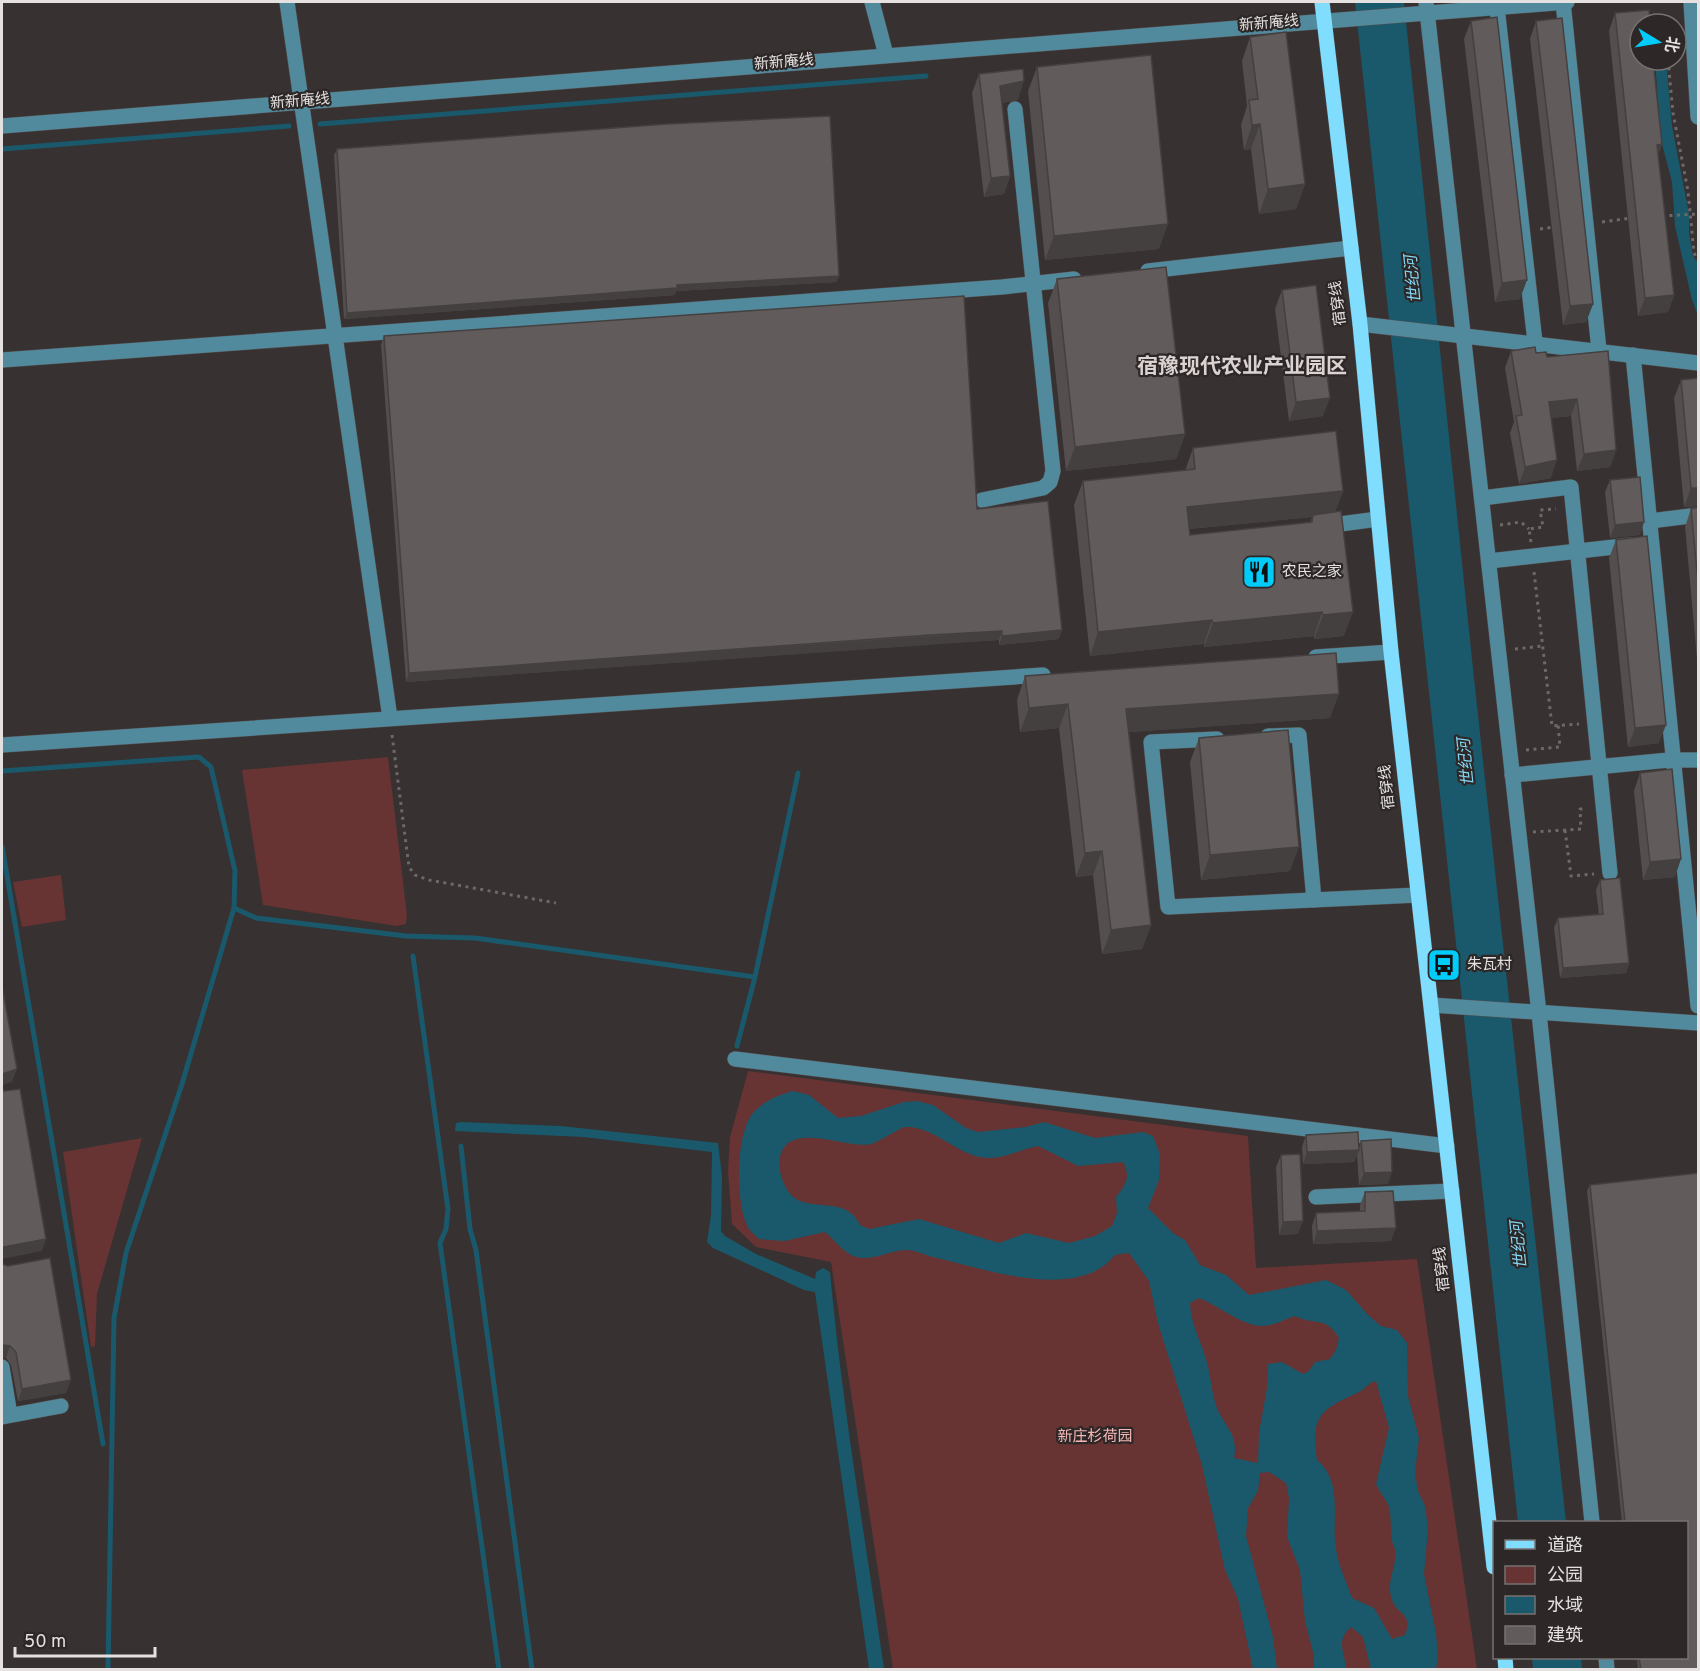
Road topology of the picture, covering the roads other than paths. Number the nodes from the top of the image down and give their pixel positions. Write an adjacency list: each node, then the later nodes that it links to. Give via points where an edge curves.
1 (287, 2): 10 (street)
2 (872, 2): 9 (street)
3 (1322, 2): 8 (main road, 宿穿线)
4 (1565, 2): 6 (street, 新新庵线); 22 (street)
5 (1691, 2): 12 (street)
6 (1497, 7): 7 (street, 新新庵线); 21 (street)
7 (1424, 9): 8 (street, 新新庵线); 20 (street)
8 (1324, 20): 9 (street, 新新庵线); 14 (main road, 宿穿线)
9 (886, 55): 10 (street, 新新庵线)
10 (301, 102): 13 (street, 新新庵线); 19 (street)
11 (1016, 109): 17 (street)
12 (1698, 117)
13 (2, 126)
14 (1351, 248): 15 (street); 18 (main road, 宿穿线)
15 (1128, 273)
16 (1093, 277): 17 (street)
17 (1034, 284): 19 (street); 27 (street, via 1053,471 1043,488)
18 (1360, 324): 20 (street); 29 (main road, 宿穿线)
19 (335, 335): 24 (street); 38 (street)
20 (1459, 335): 21 (street); 26 (street)
21 (1535, 342): 22 (street)
22 (1599, 350): 23 (street)
23 (1633, 355): 25 (street); 30 (street)
24 (2, 360)
25 (1698, 363)
26 (1482, 498): 33 (street, via 1571,487); 34 (street)
27 (982, 500)
28 (1698, 515): 30 (street)
29 (1378, 519): 31 (street); 35 (main road, 宿穿线)
30 (1650, 521): 32 (street)
31 (1306, 528)
32 (1653, 543): 33 (street); 42 (street)
33 (1577, 551): 34 (street); 44 (street)
34 (1489, 561): 45 (street)
35 (1391, 652): 36 (street); 47 (main road, 宿穿线)
36 (1296, 658)
37 (1057, 674): 38 (street)
38 (390, 718): 41 (street)
39 (1253, 737): 48 (street, via 1299,735)
40 (1230, 738): 48 (street, via 1150,742 1168,907)
41 (2, 745)
42 (1676, 759): 43 (street); 44 (street); 50 (street)
43 (1698, 759)
44 (1599, 766): 45 (street); 46 (street)
45 (1512, 775): 51 (street)
46 (1610, 873)
47 (1418, 895): 48 (street); 49 (main road, 宿穿线)
48 (1314, 900)
49 (1431, 1005): 51 (street); 54 (main road, 宿穿线)
50 (1698, 1006)
51 (1535, 1012): 52 (street); 60 (street)
52 (1698, 1023)
53 (735, 1059): 54 (street)
54 (1447, 1146): 55 (main road, 宿穿线)
55 (1452, 1191): 56 (street); 61 (main road, 宿穿线)
56 (1316, 1197)
57 (2, 1367): 59 (street)
58 (61, 1406): 59 (street)
59 (6, 1416)
60 (1592, 1521)
61 (1493, 1558)

